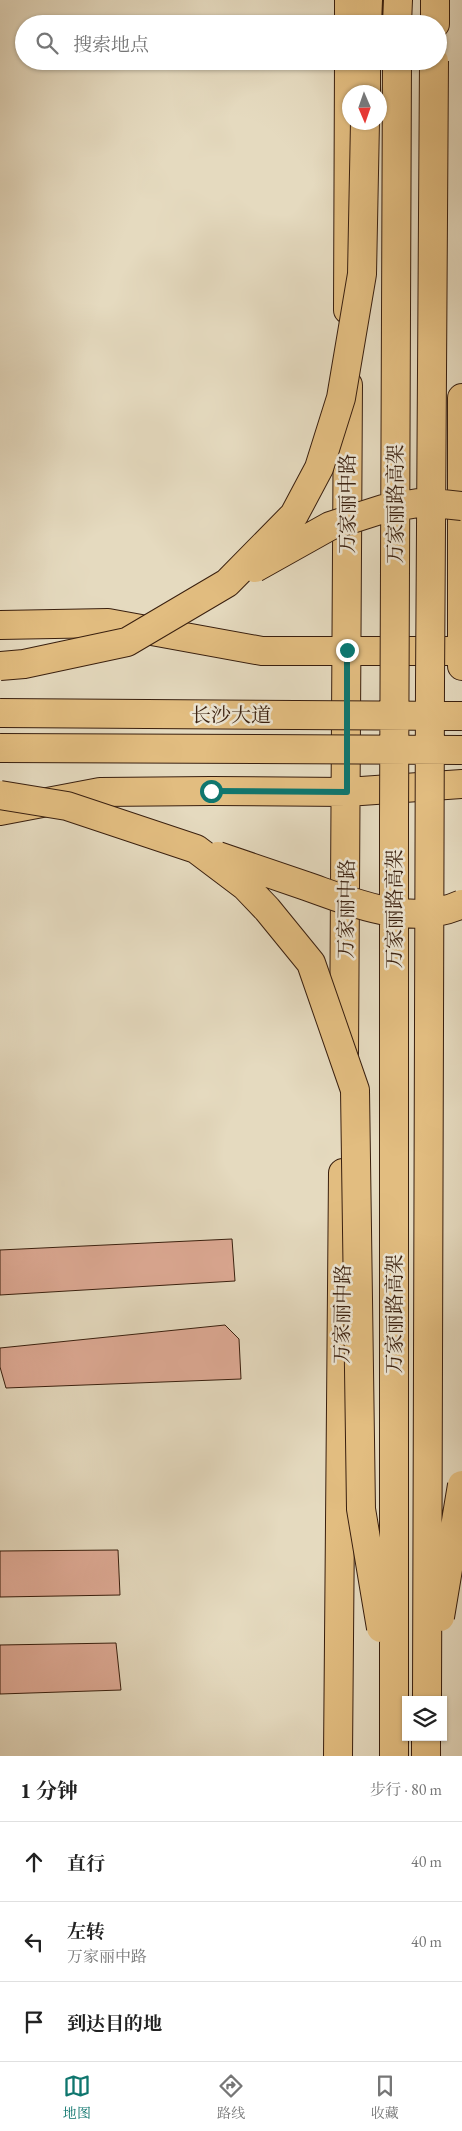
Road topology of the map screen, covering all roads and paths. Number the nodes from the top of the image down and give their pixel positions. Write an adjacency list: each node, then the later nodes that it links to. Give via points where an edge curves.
1 (349, 0): 5 (main road)
2 (368, 0): 6 (main road)
3 (398, 0): 7 (main road)
4 (435, 0): 8 (main road)
5 (349, 15)
6 (367, 15)
7 (397, 15)
8 (435, 15)
9 (349, 70): 19 (main road, 万家丽中路)
10 (366, 70): 13 (main road)
11 (397, 70): 36 (main road, 万家丽路高架, bridge)
12 (434, 70): 34 (main road, 万家丽路高架, bridge)
13 (366, 85)
14 (365, 130): 17 (main road, bridge, via 362,274 341,398 319,468 294,515)
15 (462, 398): 20 (main road)
16 (462, 506): 17 (main road, bridge, via 424,502 383,508 330,526)
17 (227, 583): 21 (main road, bridge, via 127,642)
18 (0, 625): 19 (main road, via 108,623 262,651)
19 (347, 650): 20 (main road); 28 (main road, 万家丽中路)
20 (462, 651): 22 (main road)
21 (0, 666)
22 (462, 666)
23 (0, 713): 24 (main road, 长沙大道, bridge)
24 (462, 716)
25 (0, 748): 26 (main road, 长沙大道, bridge)
26 (462, 750)
27 (462, 784): 28 (main road)
28 (347, 792): 30 (main road, via 100,792); 38 (main road, 万家丽中路)
29 (0, 795): 31 (main road, bridge, via 67,806)
30 (0, 811)
31 (196, 849): 32 (main road, bridge, via 374,910 413,915 449,910); 36 (main road, bridge, via 245,886 311,963 356,1090 361,1510)
32 (462, 904)
33 (462, 1485): 35 (main road, bridge)
34 (427, 1696)
35 (428, 1696)
36 (394, 1701): 39 (main road, 万家丽路高架)
37 (426, 1741): 40 (main road)
38 (338, 1756)
39 (394, 1756)
40 (426, 1756)

